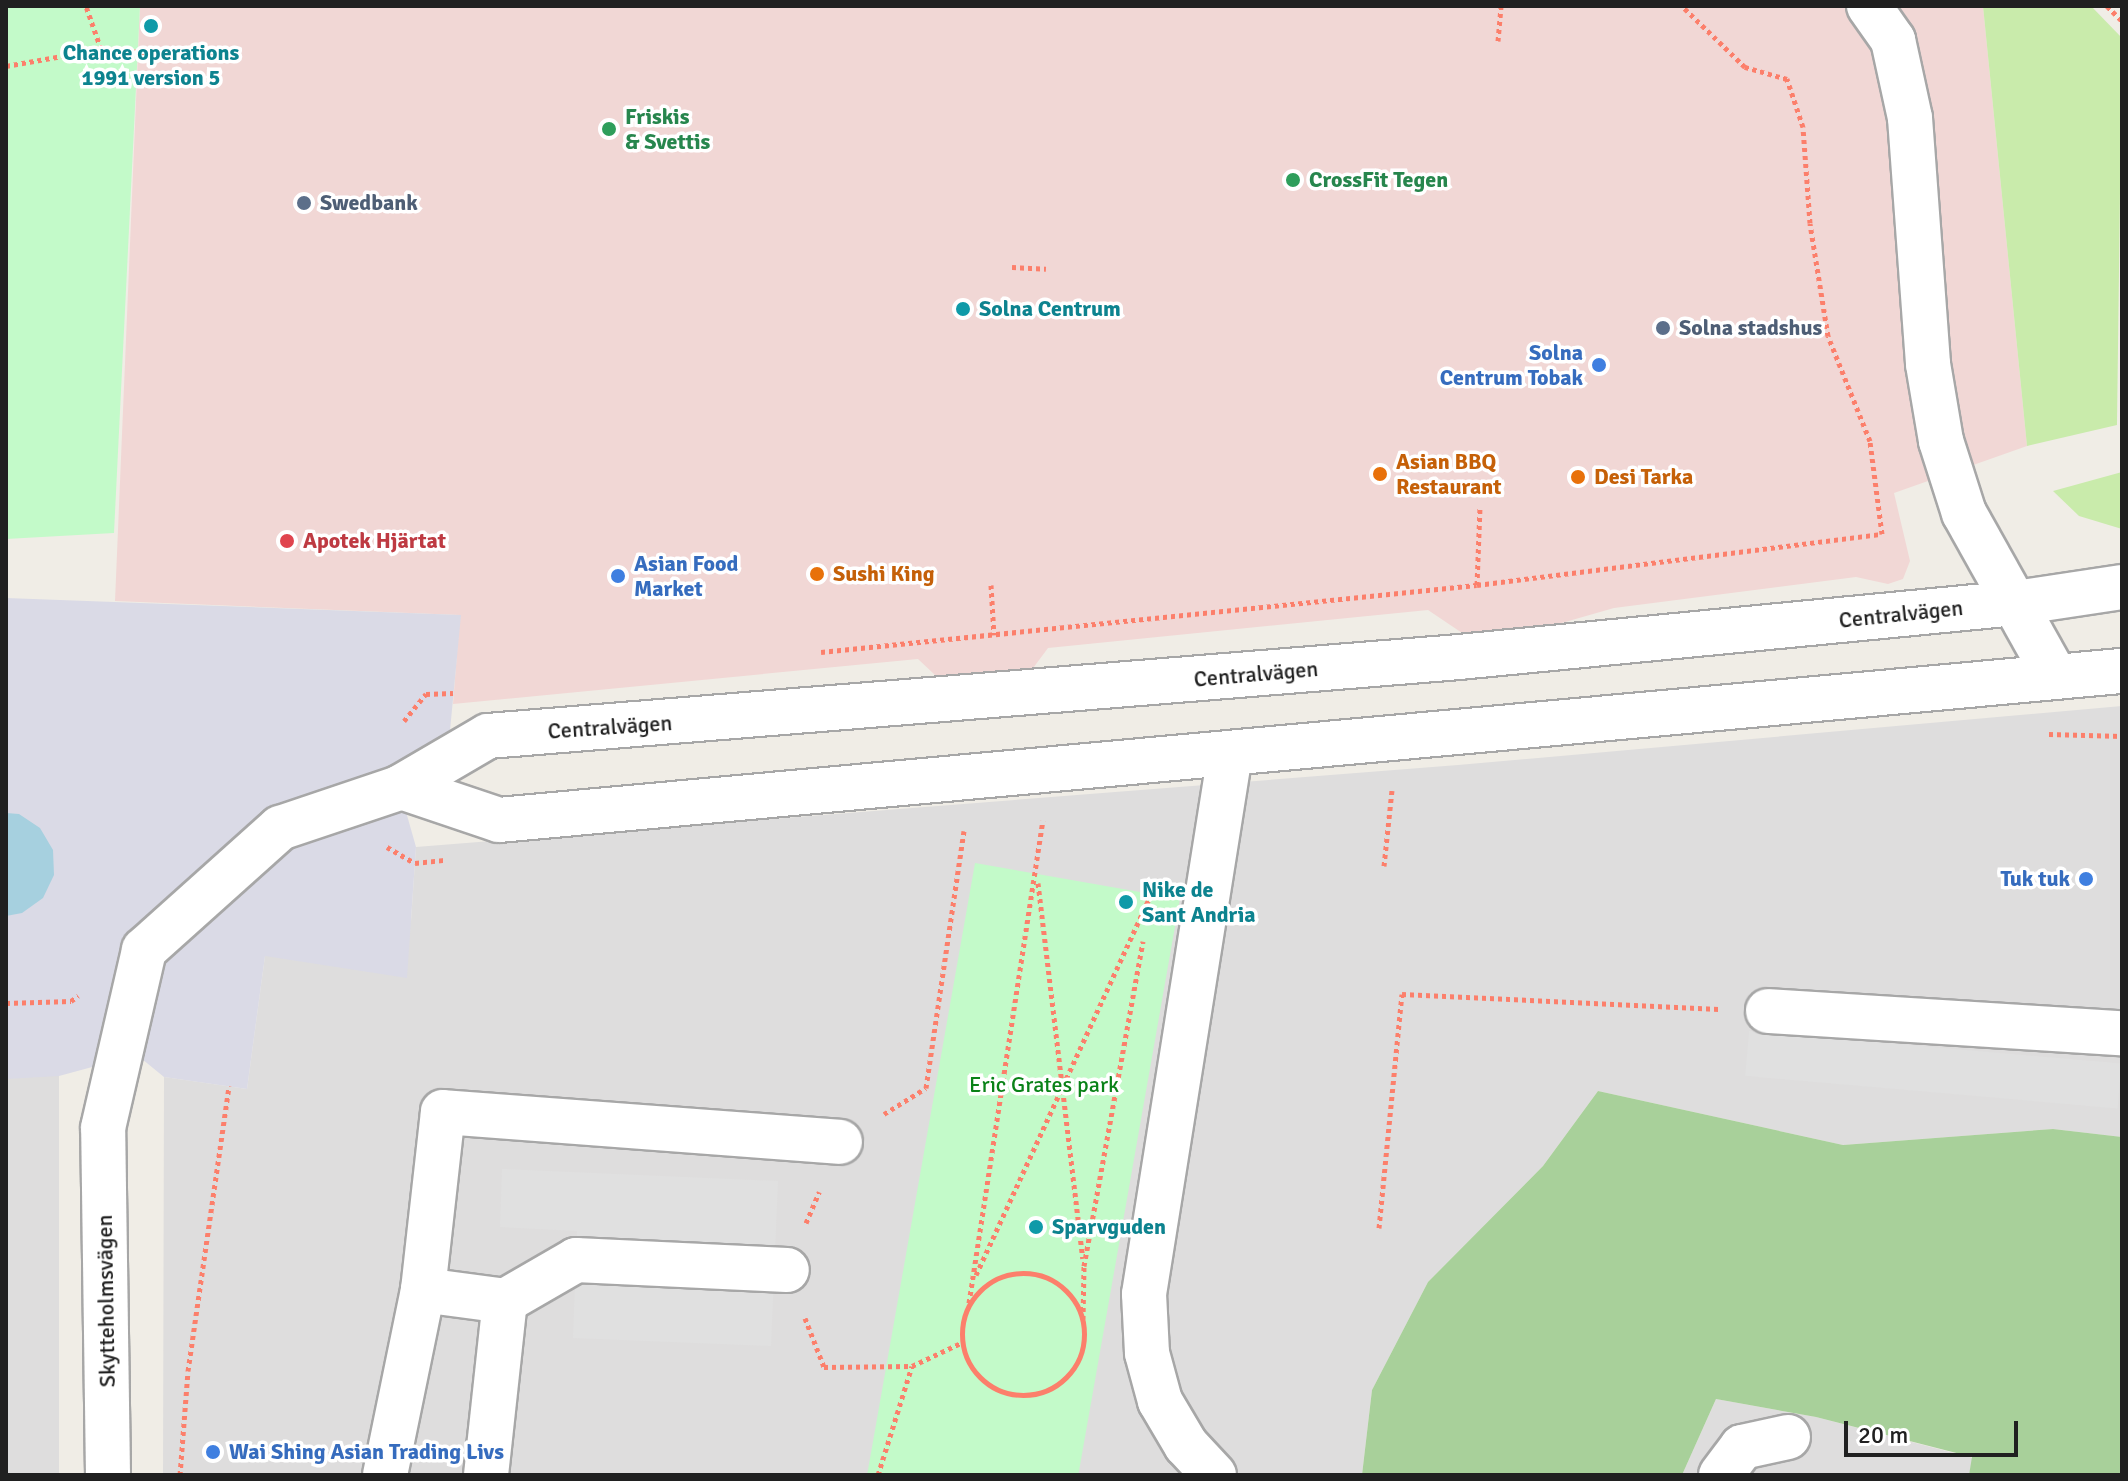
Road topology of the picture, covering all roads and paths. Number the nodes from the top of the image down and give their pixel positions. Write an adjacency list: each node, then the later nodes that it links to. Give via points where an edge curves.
1 (86, 6): 8 (path)
2 (1501, 6): 7 (path)
3 (1682, 6): 15 (path, via 1745,67 1787,79 1803,127 1810,223 1828,336 1870,441 1882,534)
4 (1869, 6): 17 (street, via 1893,40 1910,118 1928,364 1941,441 1964,513)
5 (2107, 6): 6 (path)
6 (2122, 21)
7 (1498, 41)
8 (101, 49): 9 (path); 10 (path)
9 (184, 55)
10 (6, 66)
11 (1012, 267): 12 (path)
12 (1046, 269)
13 (1480, 506): 15 (path)
14 (991, 585): 15 (path, via 994,635)
15 (1477, 585)
16 (2122, 587): 17 (street, Centralvägen)
17 (2016, 603): 19 (street); 22 (street, Centralvägen, via 1443,658 488,736)
18 (2122, 671): 19 (street)
19 (2055, 676): 20 (street)
20 (1230, 754): 22 (street, via 499,820); 49 (street, via 1144,1294 1147,1353 1160,1401 1186,1445)
21 (1392, 781): 24 (path)
22 (401, 787): 32 (street, Centralvägen, via 280,828 144,950)
23 (1044, 812): 25 (path)
24 (1384, 866)
25 (1037, 874): 30 (path); 37 (path)
26 (1154, 878): 27 (path)
27 (1152, 893): 30 (path); 35 (path)
28 (1768, 1011): 29 (street); 34 (path, via 1402,994)
29 (2122, 1033)
30 (1064, 1083): 35 (path); 37 (path)
31 (229, 1086): 45 (path, via 188,1371)
32 (103, 1128): 44 (street, Skytteholmsvägen)
33 (840, 1142): 38 (street, via 443,1112)
34 (1379, 1228)
35 (1084, 1266): 41 (path)
36 (787, 1270): 39 (street, via 576,1260)
37 (972, 1283): 40 (path)
38 (423, 1290): 39 (street); 46 (street)
39 (505, 1301): 47 (street)
40 (969, 1303): 41 (path, via 1000,1276 1020,1272 1060,1284); 42 (path)
41 (1083, 1319): 42 (path, via 1083,1347 1076,1365 1064,1379 1030,1396 1011,1395 978,1376)
42 (961, 1343): 48 (path, via 912,1366)
43 (1788, 1437): 50 (street, via 1742,1447)
44 (108, 1475)
45 (180, 1475)
46 (385, 1475)
47 (486, 1475)
48 (878, 1475)
49 (1214, 1475)
50 (1721, 1475)

